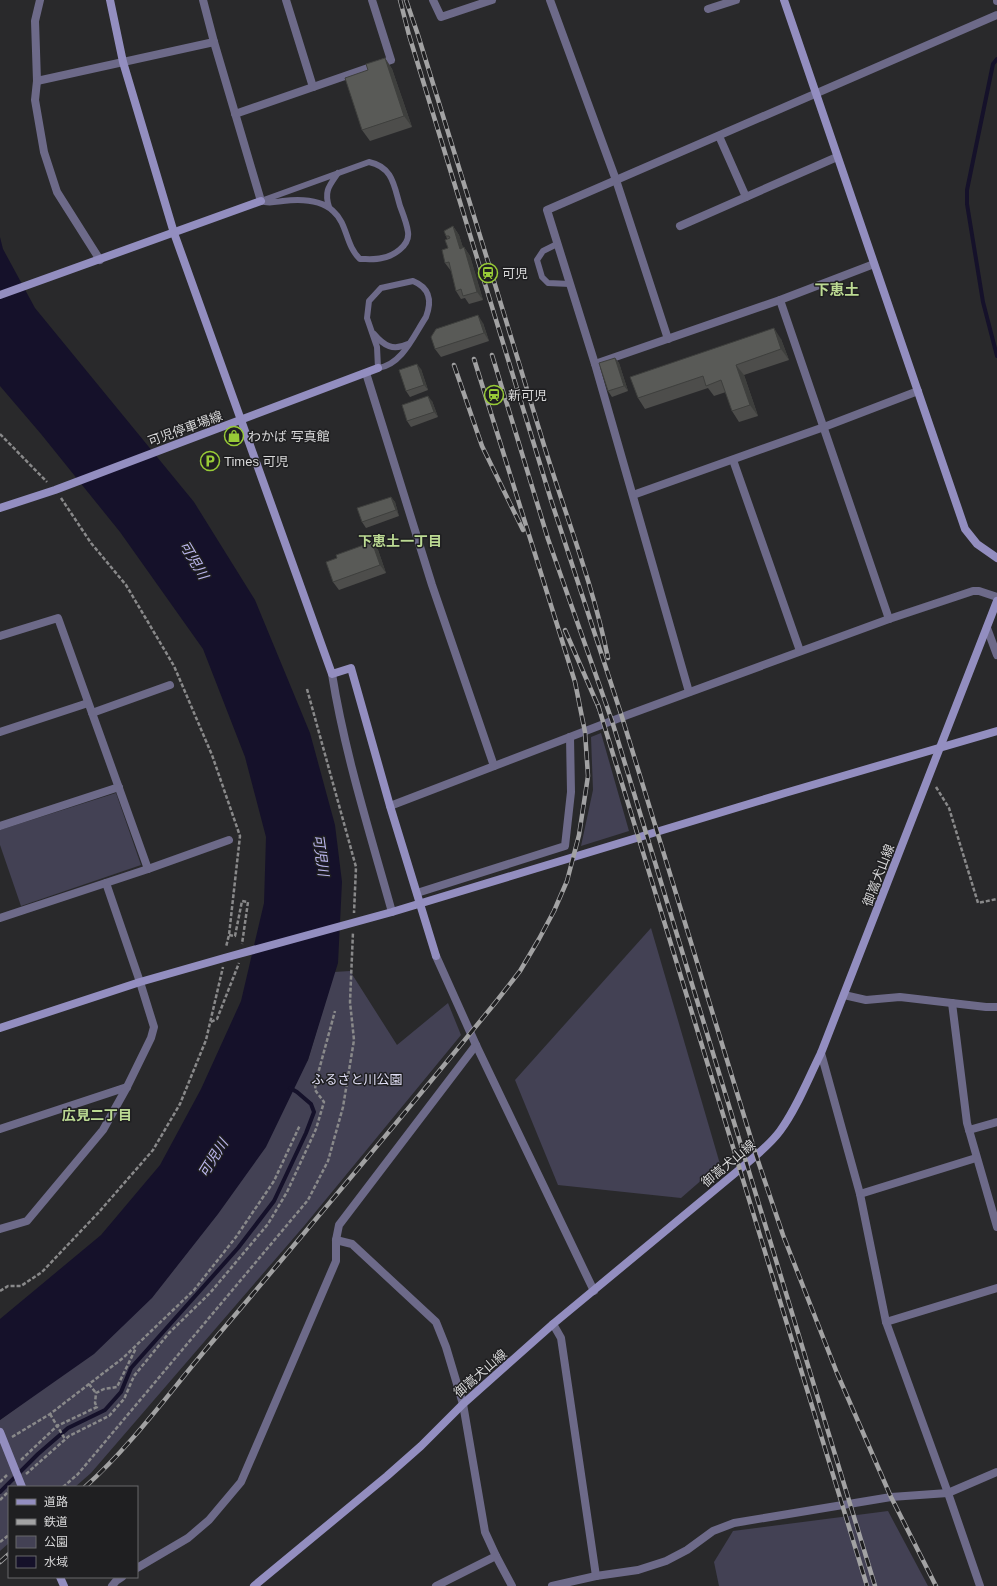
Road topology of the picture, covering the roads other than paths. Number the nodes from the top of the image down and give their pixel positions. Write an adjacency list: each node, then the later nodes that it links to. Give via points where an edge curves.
1 (40, 0): 15 (street, via 35,21)
2 (110, 0): 14 (street)
3 (203, 0): 13 (street)
4 (286, 0): 16 (street)
5 (372, 0): 16 (street, via 391,60)
6 (433, 0): 7 (street, via 441,17)
7 (492, 0)
8 (550, 0): 22 (street)
9 (736, 0): 11 (street)
10 (784, 0): 17 (street)
11 (708, 9)
12 (997, 15): 17 (street)
13 (214, 42): 14 (street); 18 (street)
14 (123, 62): 15 (street); 27 (street)
15 (37, 81): 29 (street, via 35,100 44,152 57,192)
16 (313, 88): 18 (street)
17 (815, 94): 19 (street); 20 (street)
18 (235, 114): 24 (street)
19 (719, 136): 22 (street); 23 (street)
20 (837, 157): 23 (street); 30 (street)
21 (338, 173): 24 (lane); 25 (lane, via 327,190 326,199); 25 (lane, via 369,162 379,164 386,170 392,179 408,234 405,243 397,252 382,258 360,259 350,247 343,224)
22 (616, 180): 28 (street, via 547,210); 35 (street)
23 (746, 197): 26 (street)
24 (262, 201): 25 (lane, via 266,203 311,200); 27 (street)
25 (329, 207)
26 (680, 226)
27 (174, 233): 29 (street); 41 (street)
28 (557, 244): 31 (street); 31 (lane, via 543,251 537,260 542,277 548,283)
29 (100, 260): 32 (street)
30 (874, 264): 33 (street); 40 (street)
31 (570, 284): 37 (street)
32 (0, 295)
33 (780, 300): 35 (street); 42 (street)
34 (371, 331): 36 (lane, via 389,347); 36 (lane, via 367,311 369,301 374,295 381,288 413,281 421,284 427,291 429,309); 38 (lane, via 377,347)
35 (668, 340): 37 (street)
36 (408, 344): 38 (lane, via 398,359 386,367)
37 (595, 364): 44 (street)
38 (378, 368): 39 (street, 可児停車場線)
39 (366, 373): 41 (street, 可児停車場線); 63 (street, via 432,585)
40 (918, 391): 42 (street); 46 (street, via 965,529 977,544)
41 (241, 420): 45 (street, 可児停車場線); 54 (street)
42 (824, 428): 43 (street); 49 (street)
43 (733, 460): 44 (street); 52 (street)
44 (633, 495): 56 (street)
45 (0, 508)
46 (997, 558)
47 (997, 597): 49 (street, via 973,591)
48 (997, 601): 50 (street, 御嵩犬山線)
49 (889, 619): 52 (street)
50 (987, 628): 53 (street); 62 (street, 御嵩犬山線)
51 (0, 636): 57 (street, via 58,618)
52 (800, 652): 56 (street)
53 (997, 655)
54 (332, 674): 65 (street, via 351,668); 71 (street, via 338,714)
55 (170, 685): 58 (street)
56 (689, 692): 61 (street)
57 (88, 703): 58 (street); 60 (street)
58 (92, 713): 64 (street)
59 (997, 731): 62 (street)
60 (0, 732)
61 (570, 737): 63 (street); 70 (street, via 571,792 565,846)
62 (941, 747): 71 (street); 74 (street, 御嵩犬山線)
63 (494, 766): 65 (street)
64 (119, 787): 66 (street); 68 (street)
65 (390, 806): 70 (street)
66 (0, 826)
67 (228, 840): 68 (street)
68 (148, 869): 69 (street)
69 (106, 883): 72 (street); 73 (street)
70 (417, 893): 78 (street, via 436,956)
71 (392, 912): 73 (street)
72 (0, 918)
73 (140, 982): 77 (street); 80 (street, via 154,1027)
74 (844, 995): 75 (street, via 866,1000 900,998); 79 (street, 御嵩犬山線)
75 (952, 1003): 76 (street); 83 (street)
76 (997, 1007)
77 (0, 1028)
78 (476, 1045): 88 (street, via 340,1225); 90 (street)
79 (821, 1053): 85 (street); 90 (street, 御嵩犬山線, via 790,1116 766,1146)
80 (127, 1087): 82 (street); 87 (street, via 103,1130 27,1220)
81 (997, 1122): 83 (street)
82 (0, 1129)
83 (969, 1130): 84 (street)
84 (976, 1158): 85 (street); 86 (street)
85 (860, 1194): 91 (street)
86 (997, 1227)
87 (0, 1229)
88 (336, 1240): 93 (street, via 352,1244 436,1322); 99 (street, via 336,1261 242,1482 209,1520 188,1538)
89 (997, 1288): 91 (street)
90 (594, 1291): 92 (street, 御嵩犬山線)
91 (886, 1322): 97 (street)
92 (553, 1324): 93 (street, 御嵩犬山線); 100 (street, via 561,1338)
93 (463, 1404): 98 (street, via 485,1532); 103 (street, 御嵩犬山線, via 387,1476)
94 (0, 1432): 96 (street)
95 (997, 1472): 97 (street)
96 (22, 1486)
97 (948, 1493): 100 (street, via 891,1497 734,1523 713,1531 687,1550 666,1561 638,1570); 107 (street)
98 (496, 1556): 104 (street); 105 (street)
99 (138, 1567)
100 (596, 1576): 106 (street)
101 (120, 1578): 102 (street)
102 (112, 1586)
103 (254, 1586)
104 (436, 1586)
105 (512, 1586)
106 (552, 1586)
107 (980, 1586)

